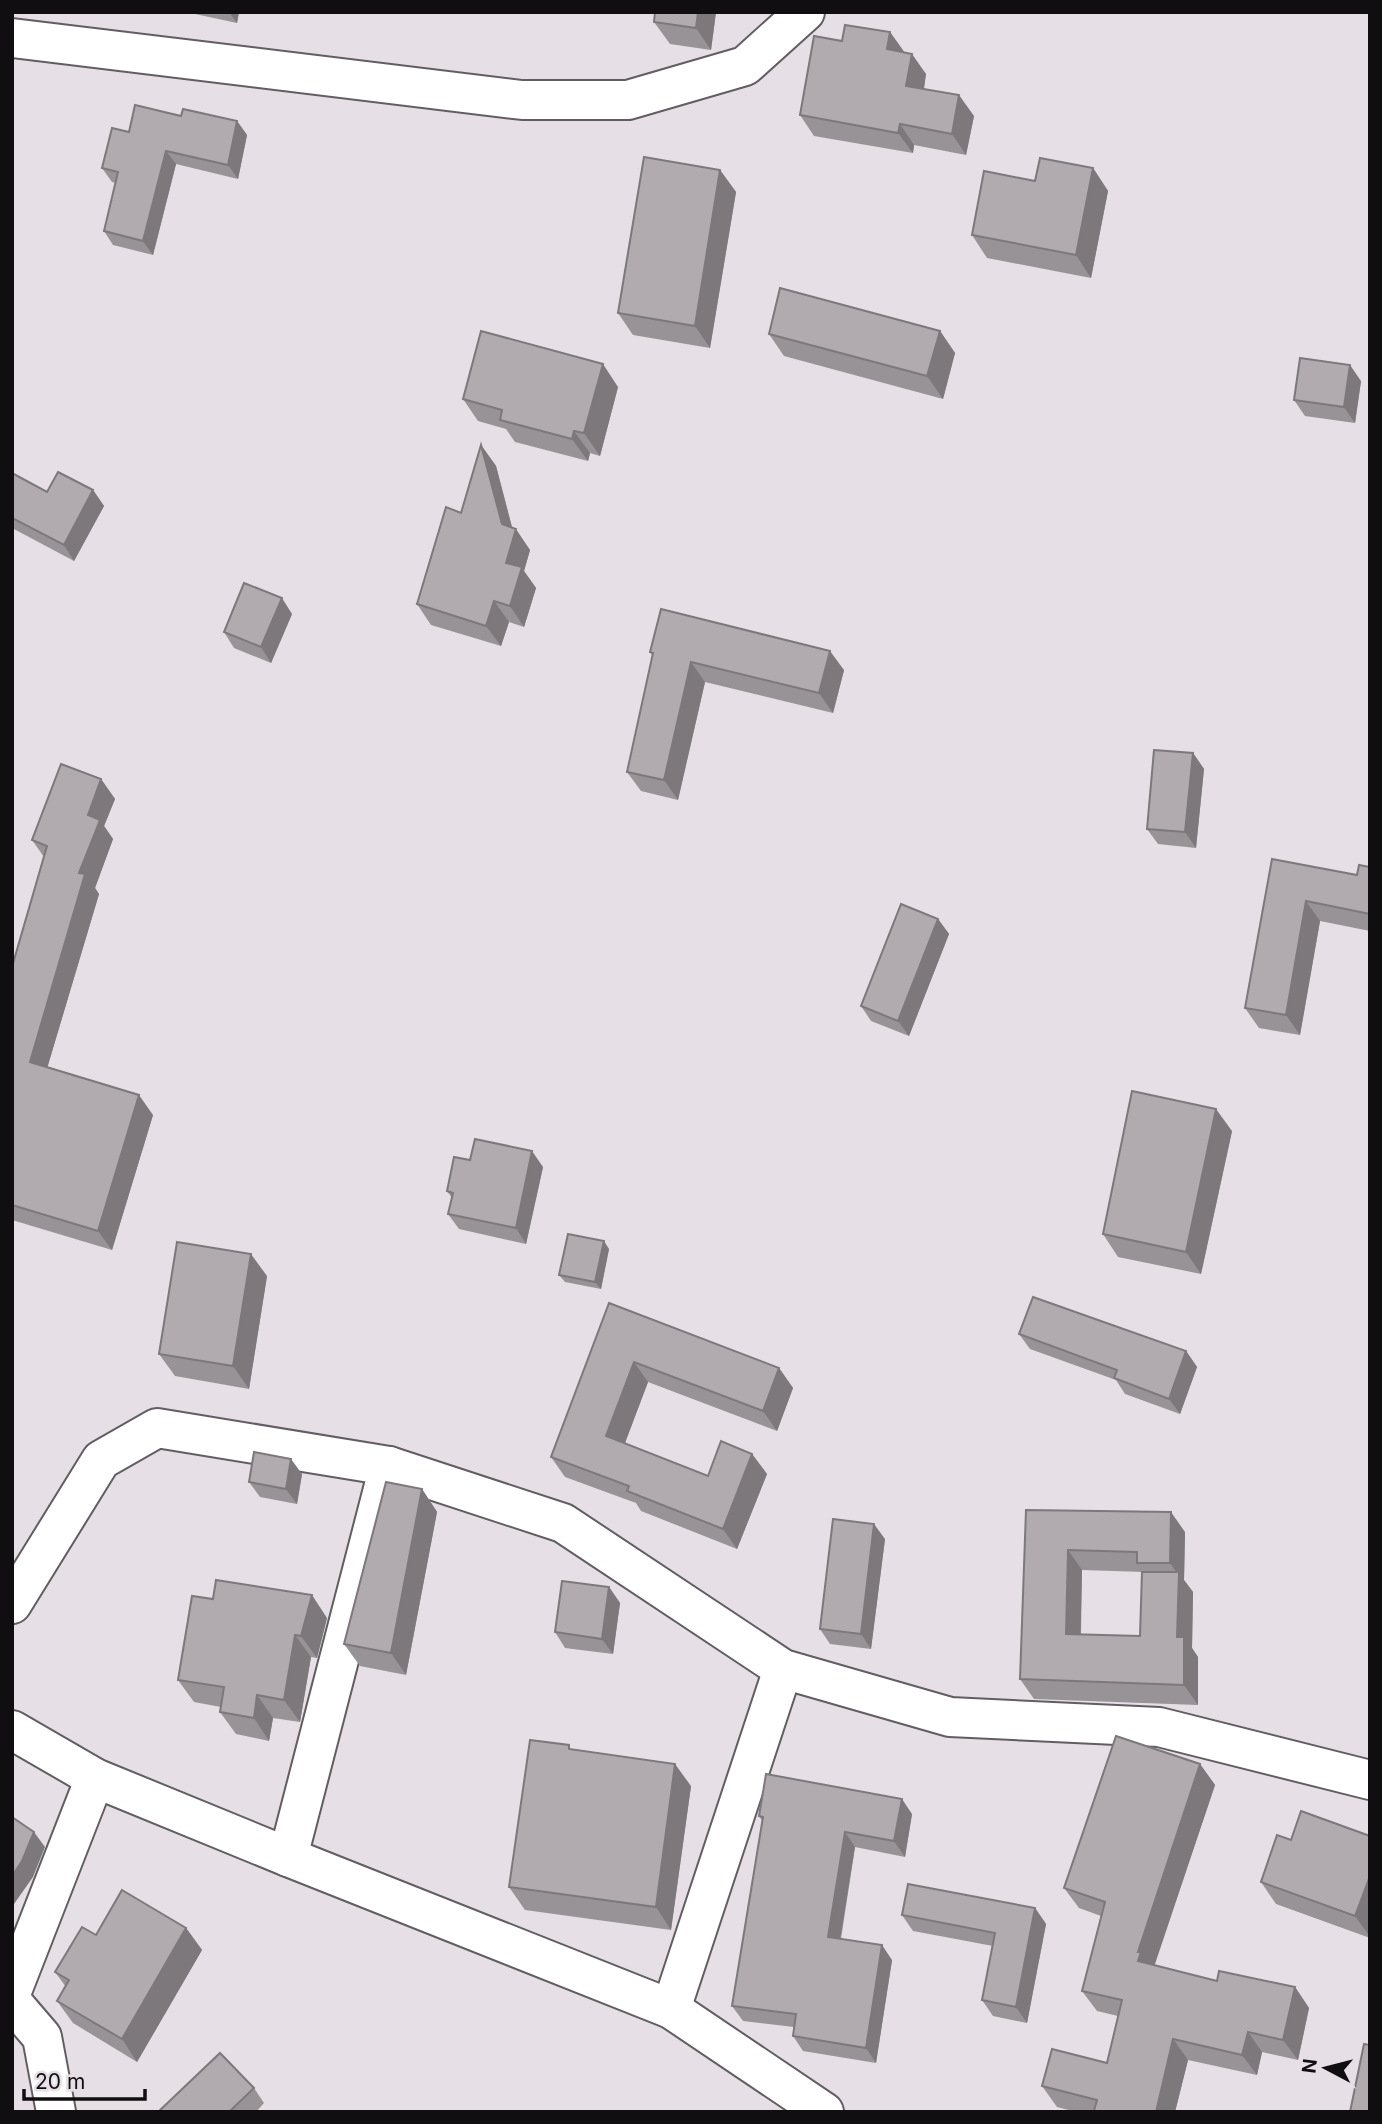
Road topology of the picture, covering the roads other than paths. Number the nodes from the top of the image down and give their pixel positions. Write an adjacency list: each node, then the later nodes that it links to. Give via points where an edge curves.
1 (805, 12): 2 (street, via 745,66 628,100 522,100)
2 (12, 38)
3 (389, 1466): 4 (street, via 157,1428 101,1460); 5 (street, via 563,1523); 9 (street)
4 (12, 1604)
5 (783, 1669): 8 (street, via 950,1717 1159,1727); 12 (street)
6 (12, 1730): 7 (street)
7 (95, 1778): 9 (street); 10 (street)
8 (1370, 1780)
9 (288, 1857): 12 (street)
10 (12, 1991)
11 (12, 2001): 13 (street, via 41,2037)
12 (671, 2009): 14 (street)
13 (55, 2112)
14 (824, 2112)

